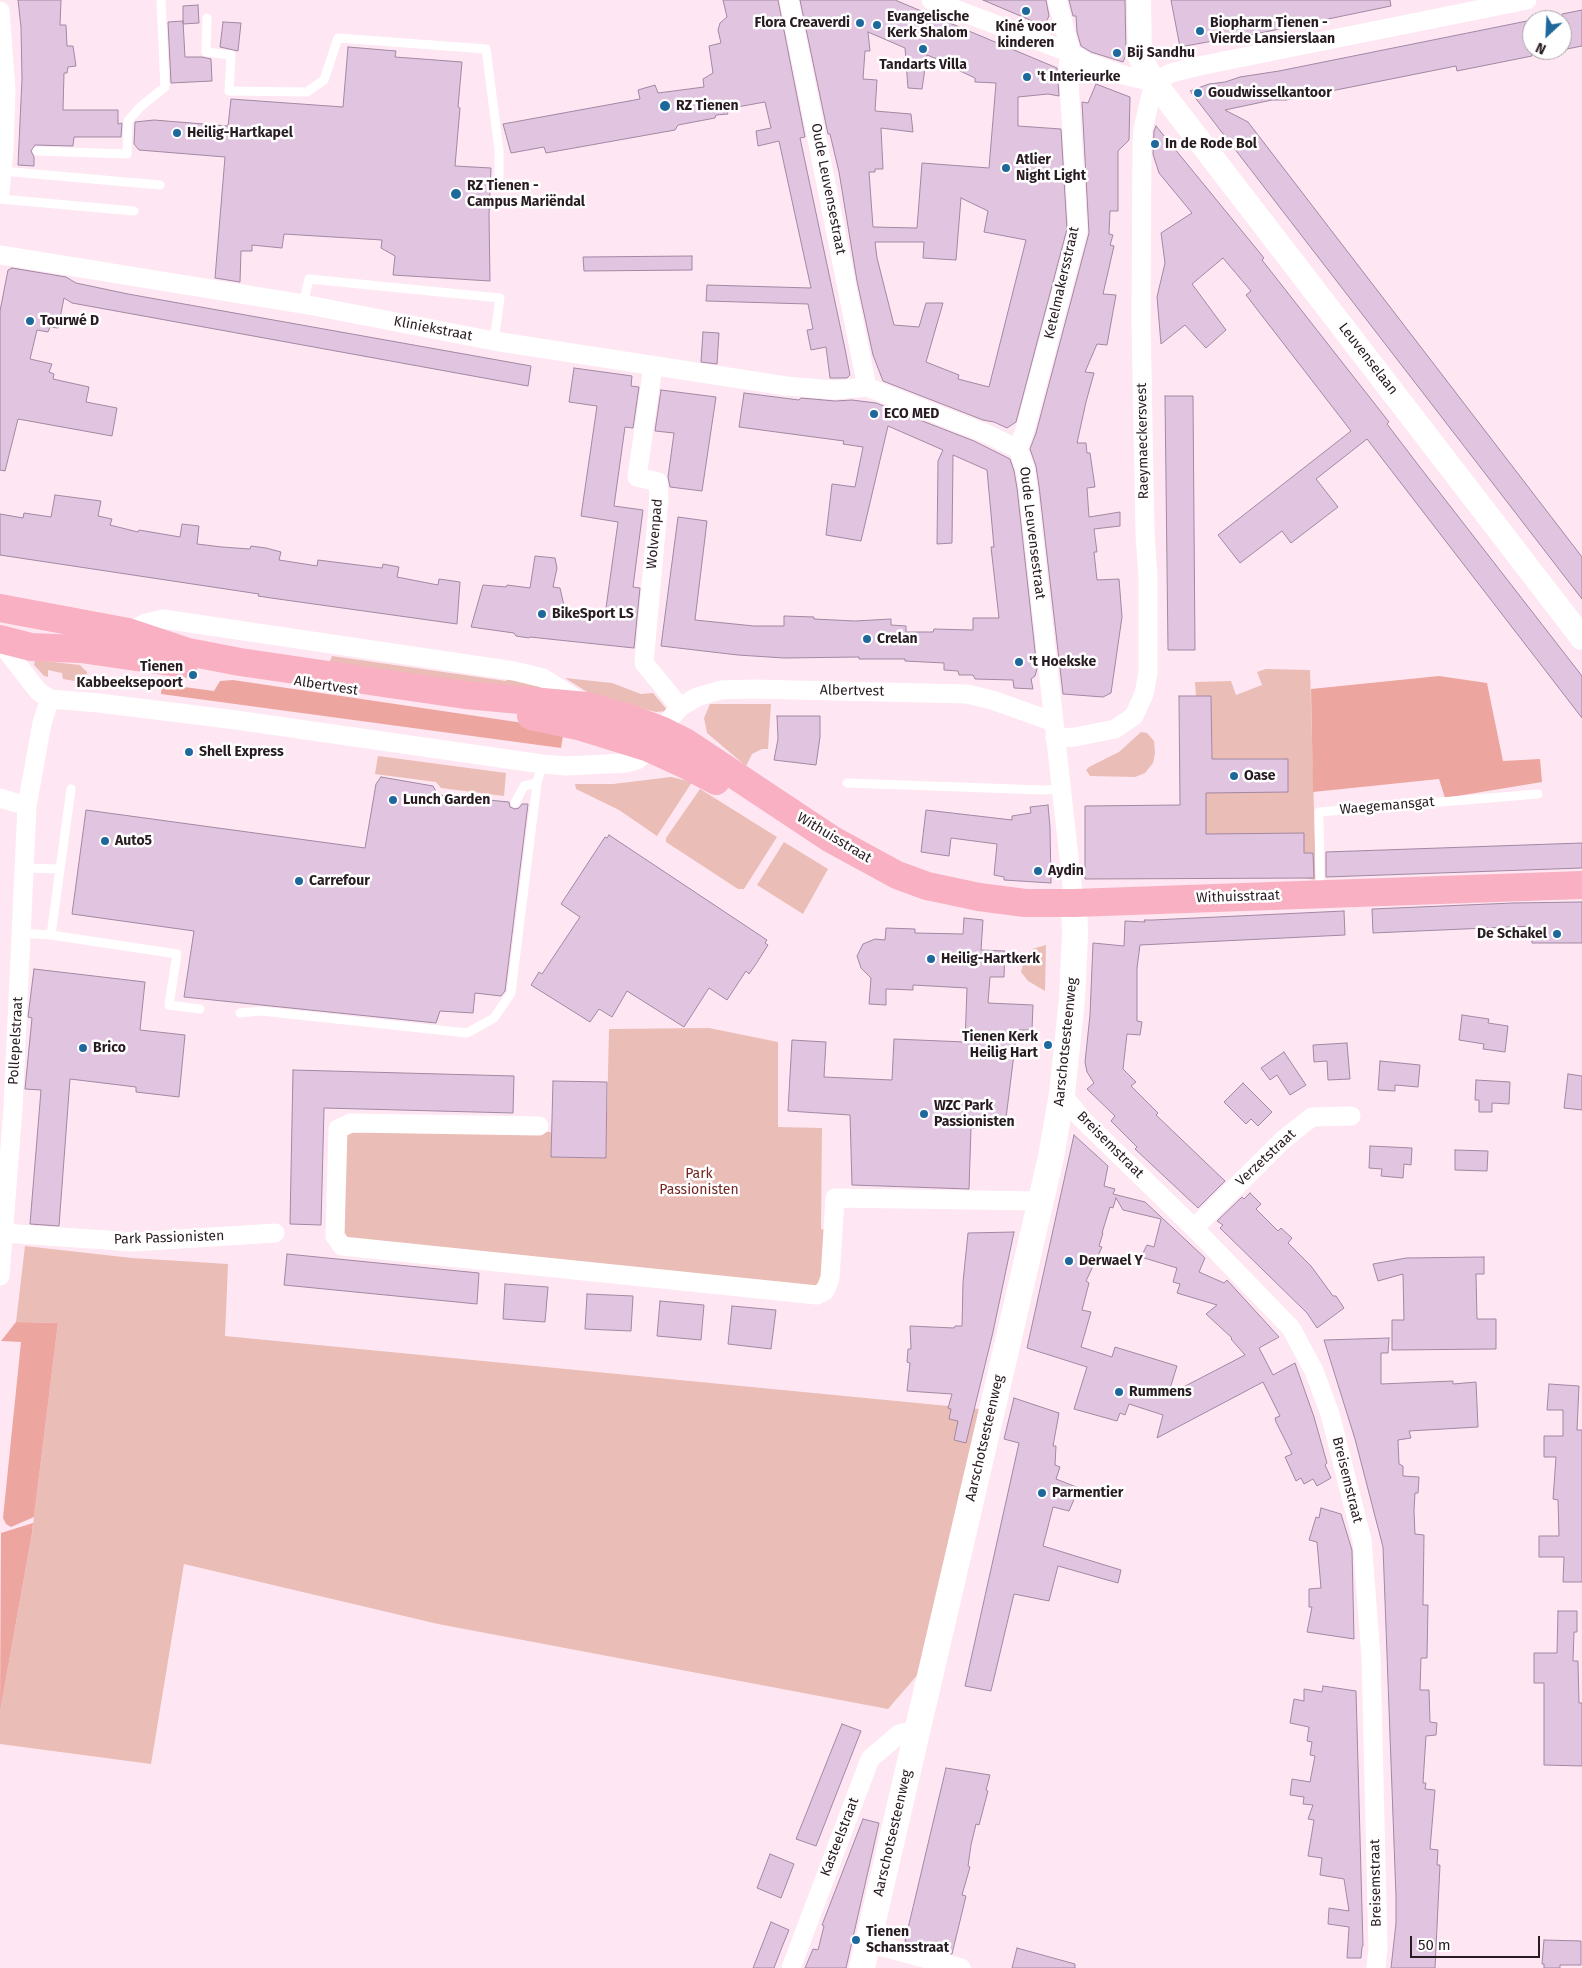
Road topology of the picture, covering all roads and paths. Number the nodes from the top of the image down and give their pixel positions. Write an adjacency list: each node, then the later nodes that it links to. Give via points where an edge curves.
1 (161, 0): 11 (lane, via 165,86 128,121 127,154)
2 (789, 0): 22 (street, Oude Leuvensestraat)
3 (931, 0): 9 (street)
4 (1057, 0): 9 (street, Ketelmakersstraat)
5 (1139, 0): 10 (street, Leuvenselaan, via 1140,57)
6 (1527, 0): 10 (street, via 1199,66 1171,73)
7 (0, 10): 12 (street, via 9,150)
8 (207, 18): 13 (lane, via 206,52 231,55 229,91 307,92 324,80 338,38 486,49 499,150)
9 (1071, 54): 10 (street, via 1123,75); 23 (street, Ketelmakersstraat, via 1068,66 1078,230)
10 (1154, 82): 25 (street, Leuvenselaan); 29 (street, Raeymaeckersvest, via 1143,129 1141,320 1148,673 1144,694 1134,716 1116,729 1075,737)
11 (37, 151)
12 (2, 171): 14 (lane); 15 (street)
13 (499, 178)
14 (160, 185)
15 (0, 193)
16 (0, 199): 17 (lane)
17 (134, 211)
18 (0, 255): 19 (street, Kliniekstraat)
19 (303, 304): 20 (street, Kliniekstraat); 20 (lane, via 309,279 500,298)
20 (494, 341): 21 (street, Kliniekstraat)
21 (653, 366): 22 (street, Kliniekstraat, via 786,386 834,390); 28 (street, Wolvenpad, via 637,477 658,482 659,498 644,663)
22 (867, 387): 23 (street, Oude Leuvensestraat)
23 (1018, 449): 29 (street, Oude Leuvensestraat, via 1028,487)
24 (0, 608): 30 (main road, Albertvest, via 128,632 188,652 240,662 472,696 587,706 629,718)
25 (1582, 638)
26 (0, 641): 27 (street); 30 (main road, Albertvest, via 31,647 81,649 539,717)
27 (44, 695): 31 (street, Albertvest); 40 (street, Pollepelstraat)
28 (680, 707): 29 (street, Albertvest, via 721,690 967,694 992,700); 30 (street, Albertvest)
29 (1054, 730): 35 (street, Oude Leuvensestraat)
30 (655, 739): 31 (street, Albertvest, via 645,754 626,763); 38 (main road, Albertvest, via 685,742); 41 (main road, Albertvest, via 684,764)
31 (542, 764): 32 (lane)
32 (537, 783): 39 (lane, via 524,786); 51 (lane, via 511,993 494,1018 467,1033 261,1011)
33 (847, 783): 35 (lane)
34 (71, 789): 43 (lane)
35 (1061, 789): 47 (street, Oude Leuvensestraat)
36 (1538, 794): 46 (lane, Waegemansgat, via 1319,812)
37 (0, 798): 40 (street)
38 (771, 800): 44 (main road, Withuisstraat, via 831,839)
39 (515, 803)
40 (27, 806): 42 (street, Pollepelstraat)
41 (821, 848): 44 (main road, Withuisstraat, via 862,870)
42 (24, 868): 43 (lane); 48 (street, Pollepelstraat)
43 (60, 869): 49 (lane)
44 (897, 875): 47 (main road, Withuisstraat, via 927,886 979,897 1025,903)
45 (1582, 885): 46 (main road, Withuisstraat)
46 (1320, 894): 47 (main road, Withuisstraat)
47 (1074, 903): 52 (main road, Aarschotsesteenweg, via 1072,998)
48 (21, 933): 49 (lane); 57 (street, Pollepelstraat)
49 (52, 935): 50 (lane, via 177,954 169,1005)
50 (200, 1009)
51 (240, 1013)
52 (1062, 1094): 55 (main road, Aarschotsesteenweg); 56 (street, Breisemstraat, via 1081,1118)
53 (1351, 1116): 56 (street, Verzetstraat, via 1312,1117)
54 (539, 1126): 55 (street, via 351,1123 338,1129 335,1236 342,1246 817,1295 825,1291 830,1278 835,1198)
55 (1041, 1202): 60 (main road, Aarschotsesteenweg)
56 (1194, 1228): 65 (street, Breisemstraat, via 1291,1328 1314,1371 1330,1414 1362,1540 1371,1656)
57 (3, 1233): 58 (street, Park Passionisten, via 134,1242); 59 (street, Pollepelstraat)
58 (275, 1233)
59 (0, 1276)
60 (917, 1730): 61 (main road, Aarschotsesteenweg); 62 (street, Kasteelstraat, via 899,1734 870,1759)
61 (868, 1943): 63 (main road, Aarschotsesteenweg); 64 (street)
62 (791, 1968)
63 (862, 1968)
64 (961, 1968)
65 (1376, 1968)

